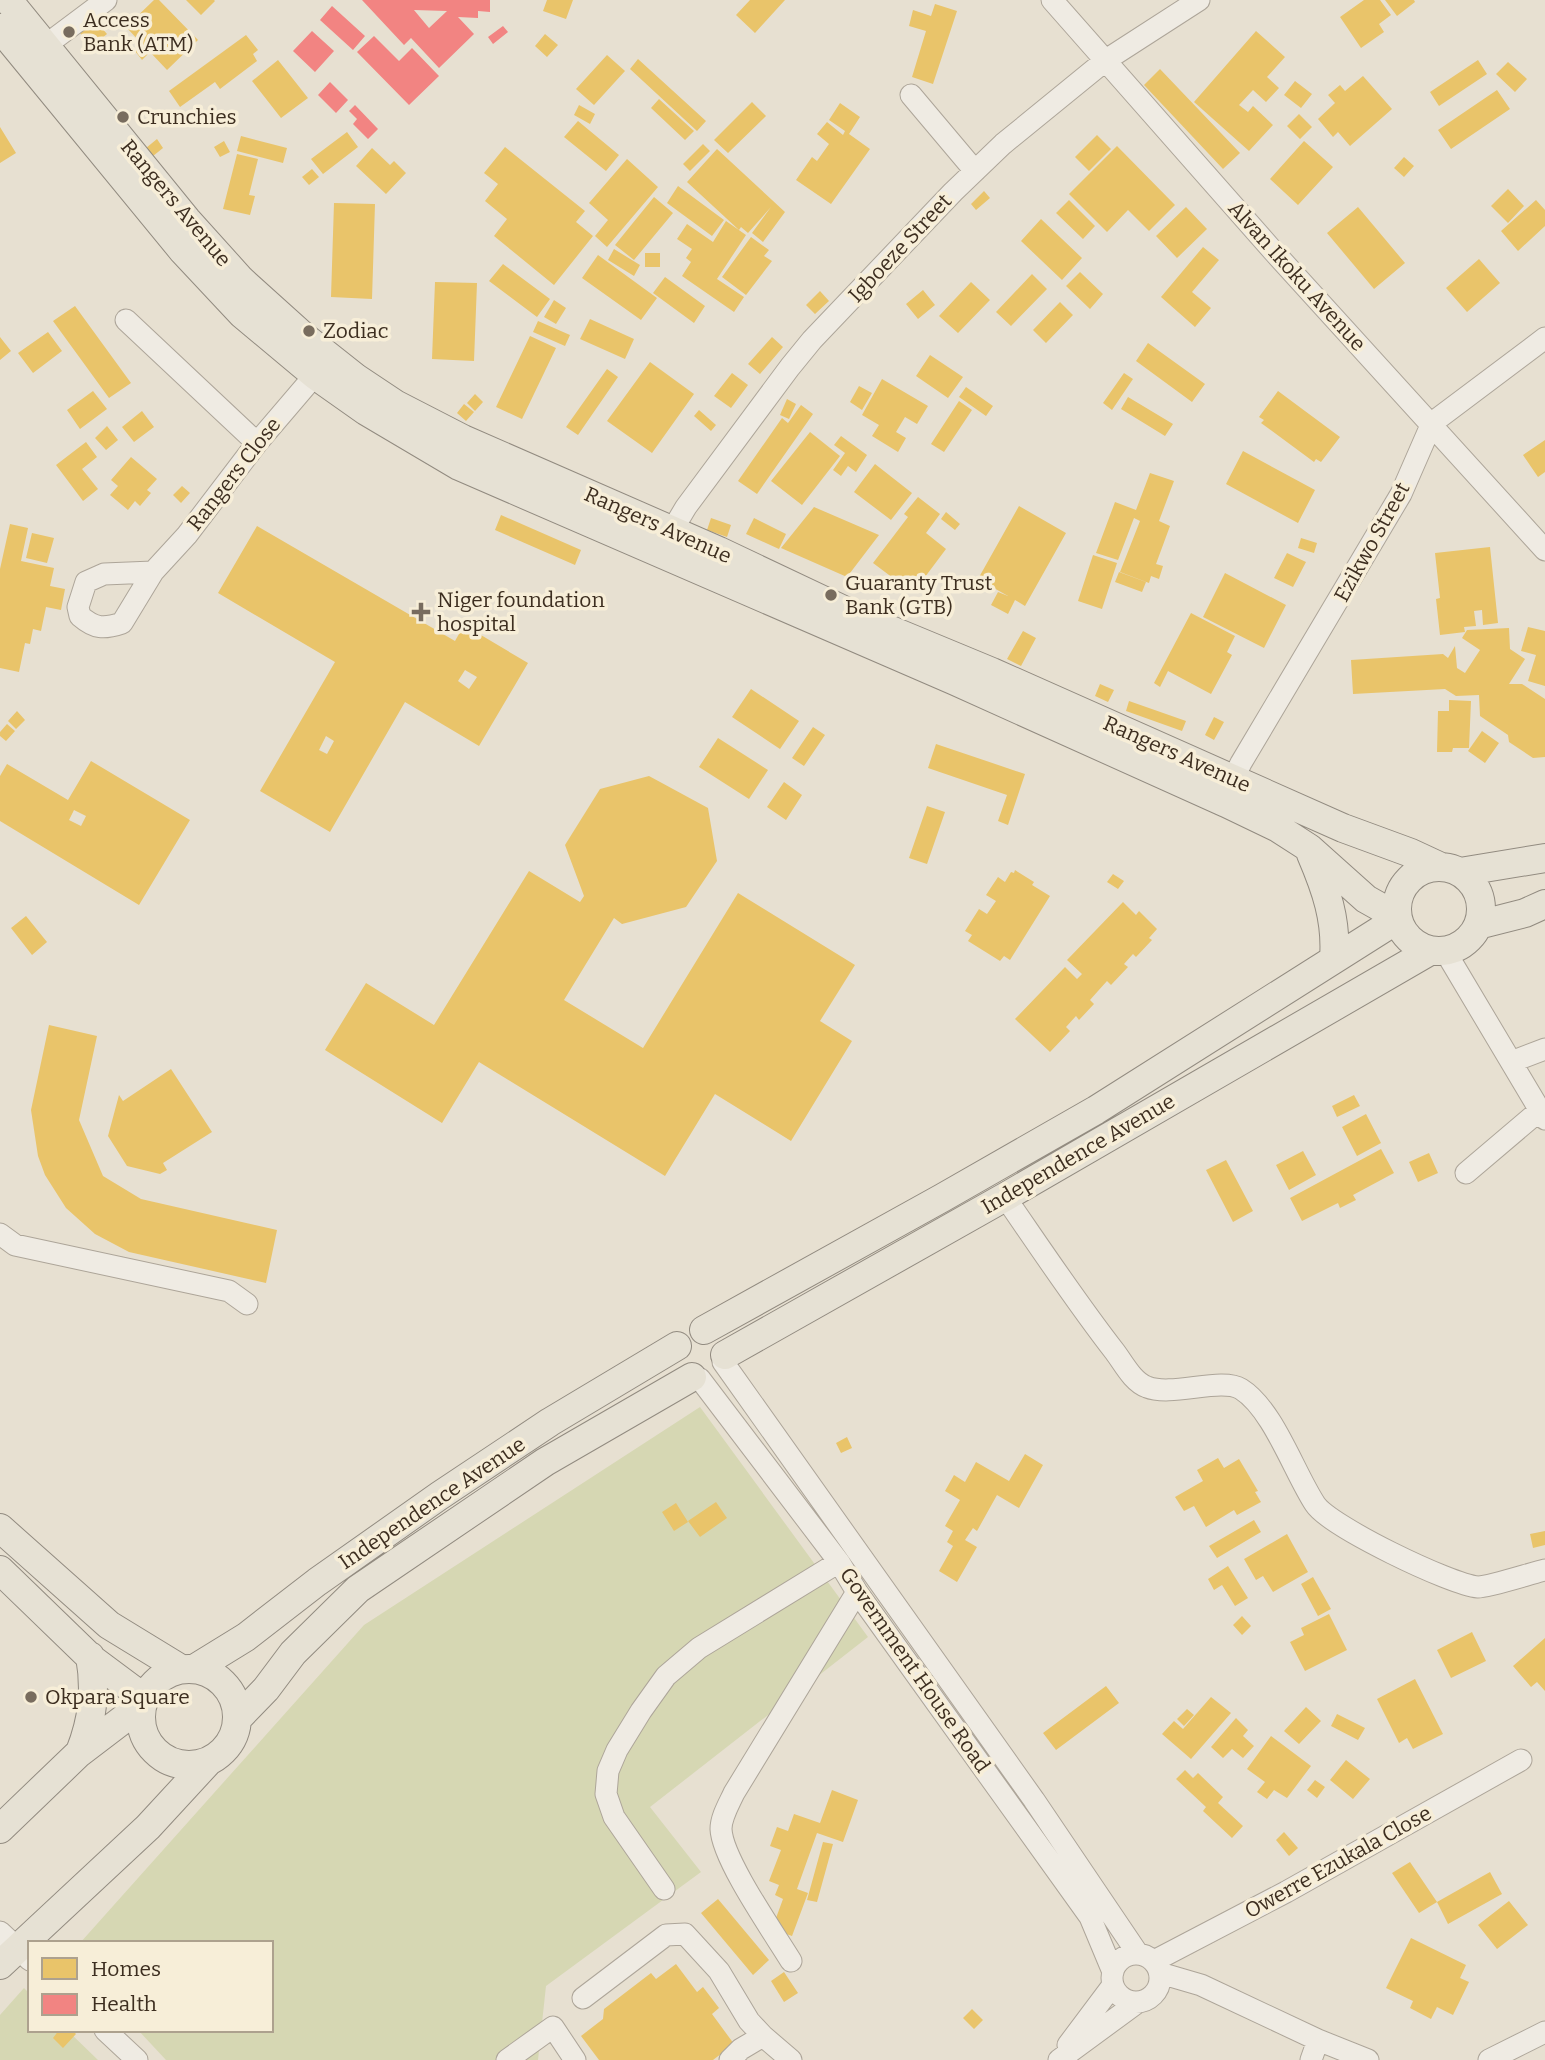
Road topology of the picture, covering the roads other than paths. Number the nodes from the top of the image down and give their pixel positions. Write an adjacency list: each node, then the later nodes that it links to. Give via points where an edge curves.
1 (8, 0): 6 (main road, Rangers Avenue)
2 (106, 0): 6 (street)
3 (1052, 0): 7 (street, Alvan Ikoku Avenue)
4 (1199, 0): 7 (street, Igboeze Street)
5 (0, 28): 12 (main road, Rangers Avenue, via 183,251 243,314)
6 (46, 45): 15 (main road, Rangers Avenue, via 187,220 241,280 303,336 395,404)
7 (1106, 60): 9 (street, Igboeze Street); 13 (street, Alvan Ikoku Avenue, via 1274,253)
8 (911, 95): 9 (street)
9 (975, 171): 15 (street, Igboeze Street, via 812,340 709,475)
10 (126, 320): 14 (street)
11 (1545, 338): 13 (street, Ezikwo Street)
12 (315, 375): 14 (street, Rangers Close); 15 (main road, Rangers Avenue, via 459,466)
13 (1432, 423): 16 (street, Alvan Ikoku Avenue); 18 (street, Ezikwo Street, via 1401,494)
14 (257, 443): 17 (street, Rangers Close)
15 (665, 542): 18 (main road, Rangers Avenue, via 1003,677); 19 (main road, Rangers Avenue, via 955,681 1226,803)
16 (1545, 550)
17 (153, 572)
18 (1233, 779): 21 (main road, Rangers Avenue)
19 (1309, 848): 23 (main road, Rangers Avenue, via 1366,899); 26 (main road, via 1330,901)
20 (1545, 858): 21 (main road)
21 (1449, 869): 23 (main road, via 1425,869 1413,875 1398,898); 24 (main road, via 1472,881 1482,910)
22 (1545, 904): 24 (main road)
23 (1397, 916): 25 (main road, via 1409,940); 26 (main road, Independence Avenue)
24 (1478, 925): 25 (main road, via 1465,943)
25 (1437, 951): 28 (street); 31 (main road, Independence Avenue)
26 (1334, 959): 34 (main road, Independence Avenue, via 1096,1110)
27 (1545, 1049): 28 (street)
28 (1511, 1062): 29 (street)
29 (1542, 1115): 30 (street)
30 (1466, 1172)
31 (1004, 1197): 36 (main road, Independence Avenue); 41 (street, via 1137,1381 1153,1389 1239,1388 1261,1407 1316,1507 1372,1544 1437,1574 1479,1587)
32 (0, 1234): 33 (street, via 15,1245 229,1291)
33 (247, 1304)
34 (704, 1330): 35 (main road, via 688,1333); 36 (main road, via 717,1336)
35 (677, 1346): 37 (main road, via 678,1364); 44 (main road, Independence Avenue, via 550,1422 317,1582 246,1637)
36 (724, 1359): 37 (main road, via 715,1374); 50 (street, Government House Road)
37 (696, 1378): 39 (street, Government House Road); 46 (main road, Independence Avenue, via 545,1462 358,1589 293,1653)
38 (0, 1528): 44 (main road, via 109,1625)
39 (839, 1562): 42 (street, Government House Road); 52 (street, via 699,1648 666,1676 617,1751 608,1771 606,1794 614,1817)
40 (0, 1570): 43 (main road)
41 (1545, 1570)
42 (857, 1591): 50 (street, Government House Road); 54 (street, via 734,1793 721,1828 747,1890)
43 (90, 1656): 45 (main road); 47 (main road, via 93,1707)
44 (188, 1669): 45 (main road, via 159,1679); 46 (main road, via 208,1672 230,1690)
45 (143, 1701): 47 (main road); 49 (main road, via 142,1731 156,1754 180,1766)
46 (237, 1718): 49 (main road, via 232,1740)
47 (79, 1753): 51 (main road)
48 (1521, 1759): 55 (street, Owerre Ezukala Close)
49 (207, 1763): 53 (main road, via 148,1827)
50 (1025, 1806): 55 (street, Government House Road); 56 (street, Government House Road, via 1090,1917)
51 (0, 1829)
52 (664, 1889)
53 (12, 1951)
54 (791, 1961)
55 (1151, 1963): 56 (street, via 1125,1956); 58 (street, via 1160,1983 1148,1999); 62 (street, via 1201,1985)
56 (1113, 1979): 58 (street, via 1123,1998); 68 (street)
57 (583, 1998): 61 (street, via 666,1935 685,1934 719,1971)
58 (1139, 2002): 68 (street)
59 (107, 2032): 63 (street)
60 (1545, 2032): 70 (street)
61 (763, 2036): 66 (street); 67 (street)
62 (1314, 2050): 69 (street)
63 (137, 2060)
64 (507, 2060): 65 (street, via 553,2027)
65 (575, 2060)
66 (730, 2060)
67 (791, 2060)
68 (1058, 2060)
69 (1368, 2060)
70 (1489, 2060)

